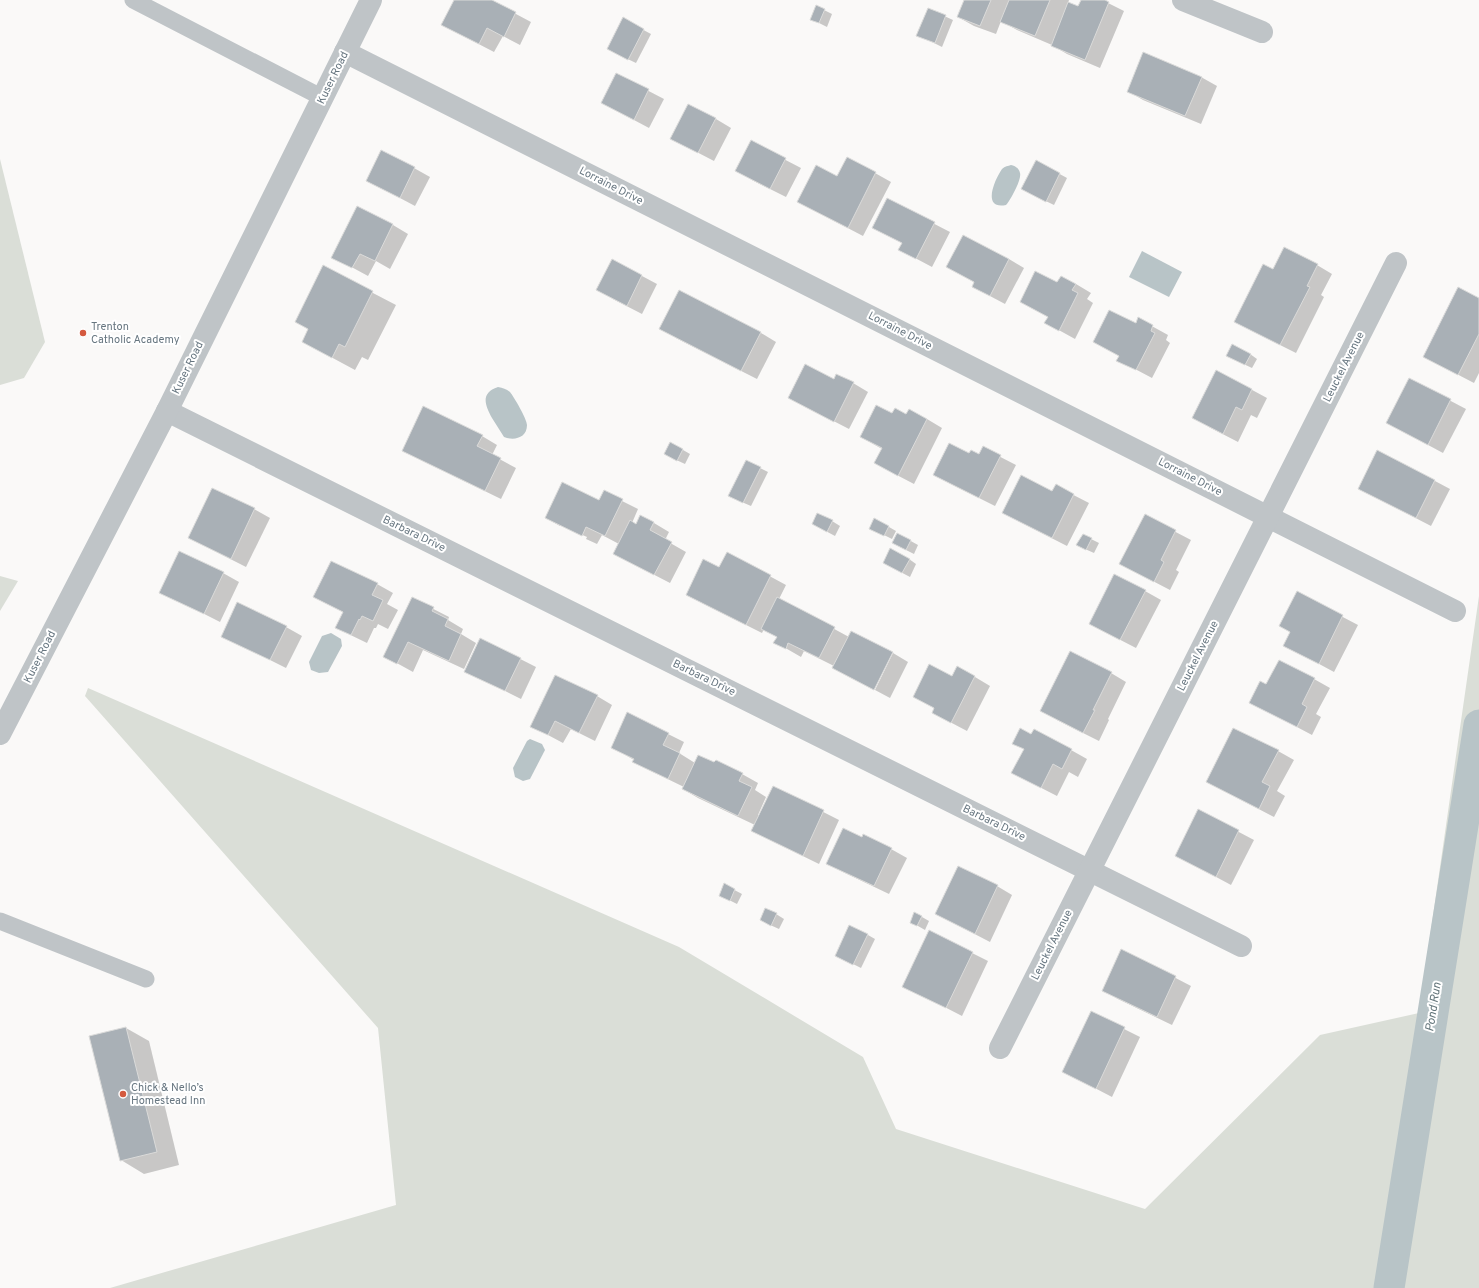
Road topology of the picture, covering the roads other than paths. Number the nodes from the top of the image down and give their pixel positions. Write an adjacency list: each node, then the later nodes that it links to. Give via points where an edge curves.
1 (133, 0): 6 (lane)
2 (371, 0): 5 (street, Kuser Road)
3 (1184, 0): 4 (street)
4 (1262, 32)
5 (345, 52): 6 (street, Kuser Road); 9 (street, Lorraine Drive)
6 (323, 98): 8 (street, Kuser Road)
7 (1396, 263): 9 (street, Leuckel Avenue)
8 (167, 411): 11 (street, Kuser Road); 12 (street, Barbara Drive)
9 (1268, 516): 10 (street, Lorraine Drive); 12 (street, Leuckel Avenue)
10 (1455, 611)
11 (0, 734)
12 (1090, 870): 14 (street, Barbara Drive); 16 (street, Leuckel Avenue)
13 (0, 921): 15 (lane)
14 (1241, 946)
15 (146, 979)
16 (1000, 1048)

